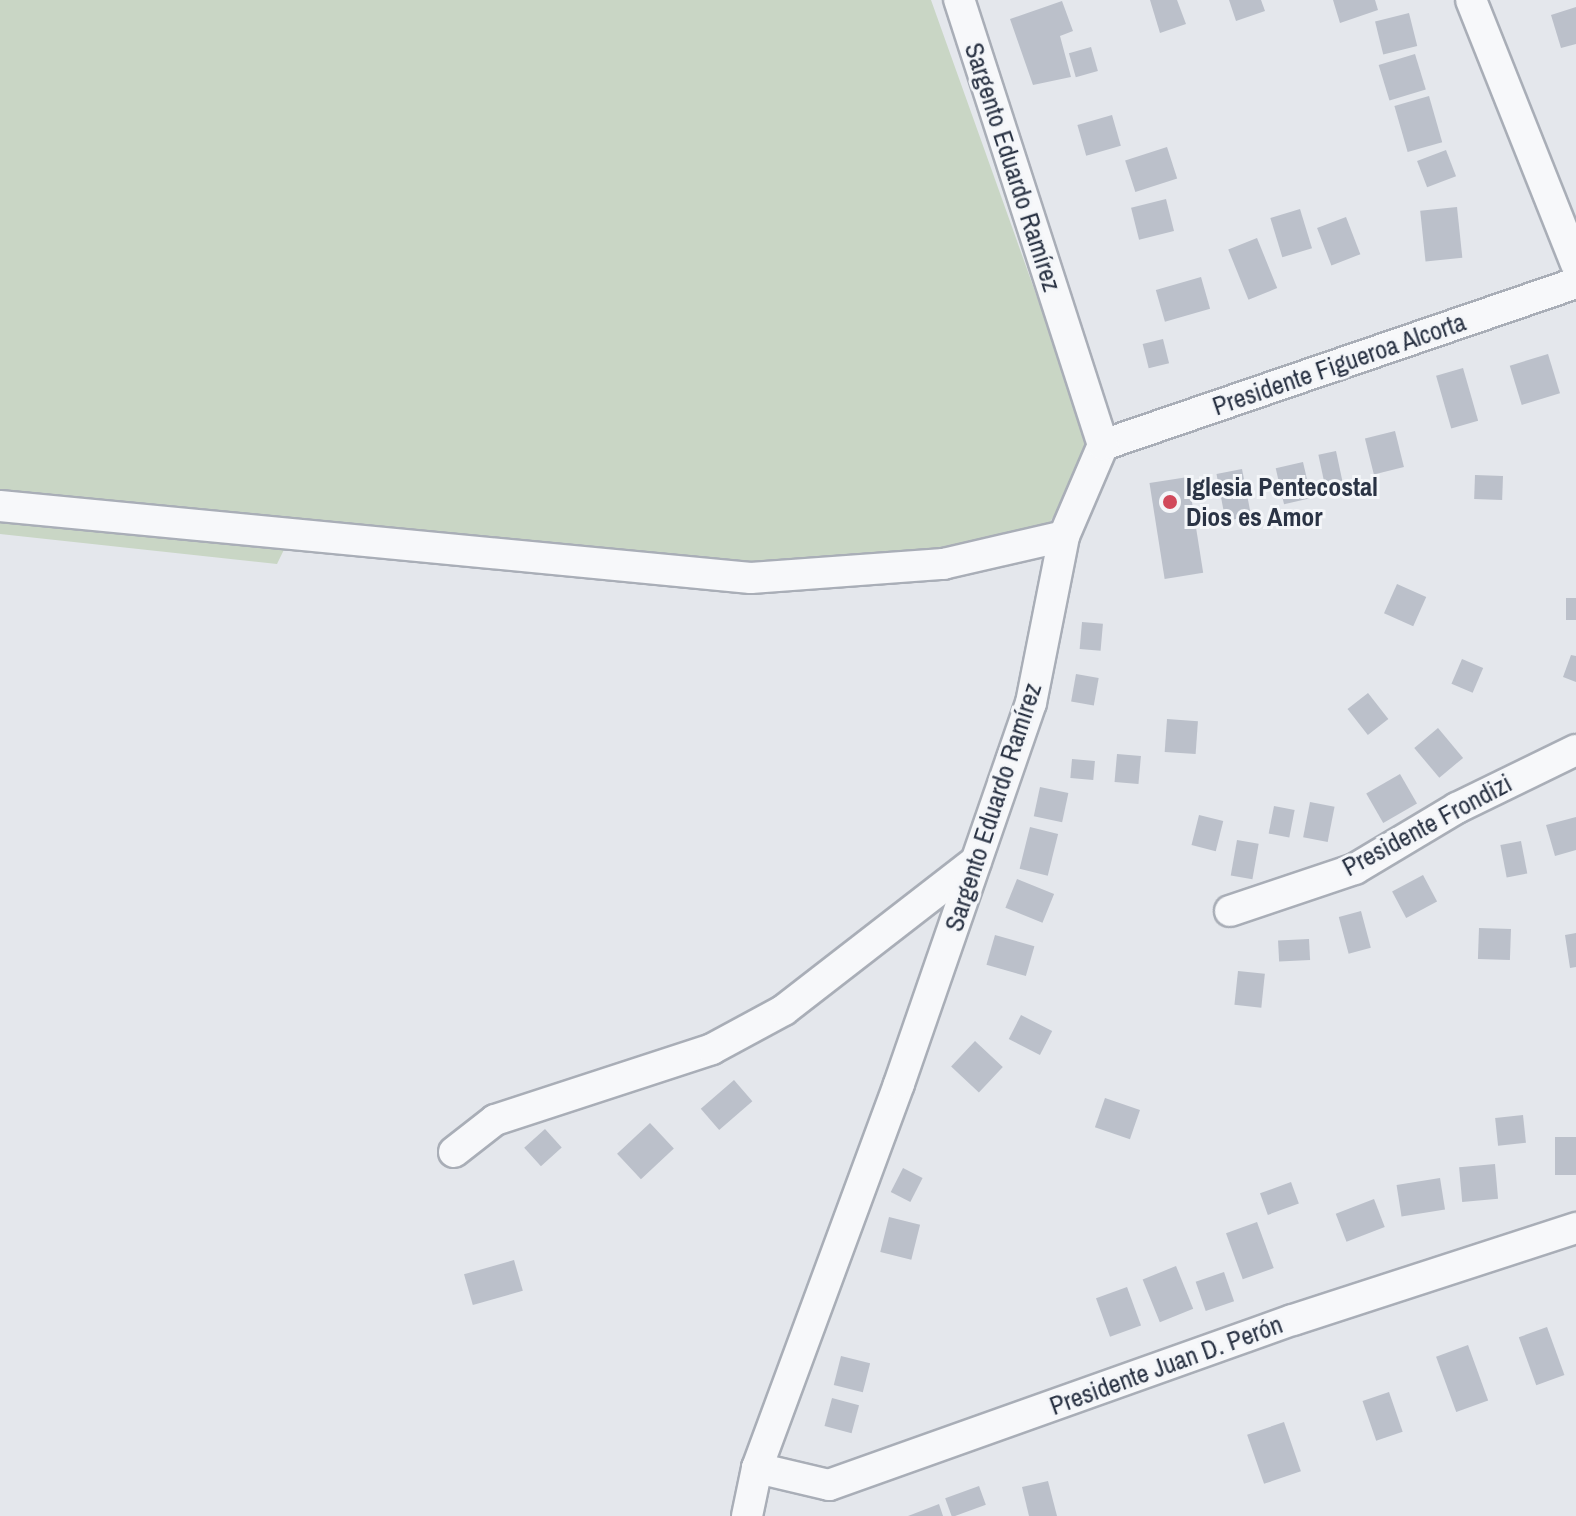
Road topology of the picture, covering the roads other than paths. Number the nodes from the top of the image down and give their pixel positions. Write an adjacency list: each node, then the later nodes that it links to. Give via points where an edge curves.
1 (959, 0): 5 (street, Sargento Eduardo Ramírez)
2 (1471, 0): 3 (street)
3 (1576, 264)
4 (1576, 283): 5 (street, Presidente Figueroa Alcorta)
5 (1103, 445): 7 (street, Sargento Eduardo Ramírez)
6 (0, 506): 7 (street, via 751,578 943,564)
7 (1064, 536): 9 (street, Sargento Eduardo Ramírez, via 1031,703)
8 (1576, 750): 10 (street, Presidente Frondizi, via 1457,808 1355,869)
9 (976, 861): 11 (street, via 784,1010 712,1049 495,1120); 13 (street, Sargento Eduardo Ramírez)
10 (1230, 911)
11 (454, 1152)
12 (1576, 1228): 13 (street, Presidente Juan D. Perón, via 1293,1320 829,1485)
13 (757, 1468): 14 (street, Sargento Eduardo Ramírez)
14 (747, 1516)

